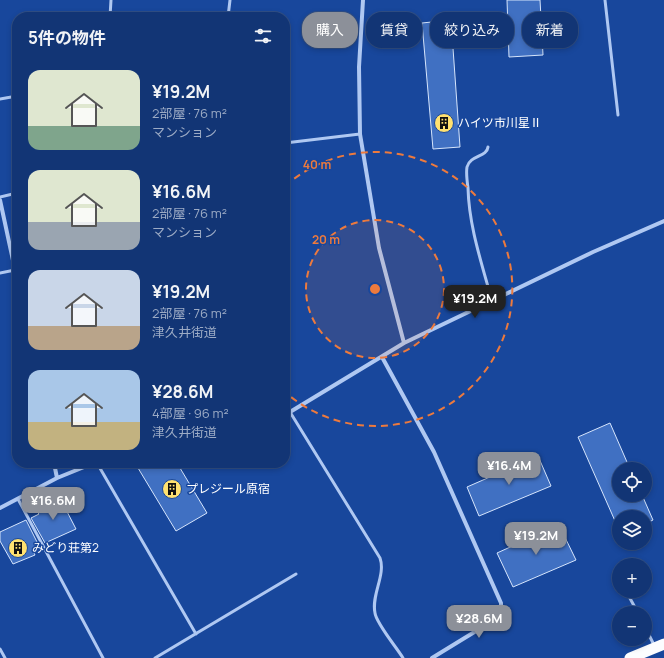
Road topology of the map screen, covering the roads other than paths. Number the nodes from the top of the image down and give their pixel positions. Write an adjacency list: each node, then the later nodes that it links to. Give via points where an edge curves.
1 (111, 0): 5 (lane)
2 (230, 0): 6 (lane)
3 (363, 0): 10 (street, via 359,67)
4 (605, 0): 9 (lane)
5 (110, 12)
6 (229, 12)
7 (12, 97): 8 (lane)
8 (0, 99)
9 (618, 115)
10 (360, 134): 11 (lane); 21 (street, via 379,248)
11 (290, 142)
12 (488, 147): 20 (lane, via 485,153 471,160 467,174 470,222)
13 (12, 194): 14 (lane)
14 (0, 197)
15 (0, 200): 17 (street)
16 (664, 221): 20 (street, via 593,252)
17 (12, 256)
18 (12, 271): 19 (lane)
19 (0, 273)
20 (492, 302): 21 (street)
21 (404, 344): 22 (street)
22 (382, 357): 23 (street); 39 (street, via 434,452 501,603 501,609 494,620)
23 (290, 412): 38 (lane, via 380,558 375,616)
24 (55, 468): 27 (street)
25 (83, 468): 27 (street)
26 (99, 468): 31 (lane)
27 (57, 478): 28 (street)
28 (18, 499): 29 (street); 36 (lane)
29 (0, 508)
30 (296, 574): 31 (lane)
31 (196, 634): 37 (lane)
32 (652, 636): 33 (lane)
33 (660, 646): 40 (highway)
34 (0, 649): 35 (lane)
35 (5, 658)
36 (103, 658)
37 (155, 658)
38 (403, 658)
39 (432, 658)
40 (630, 658)

